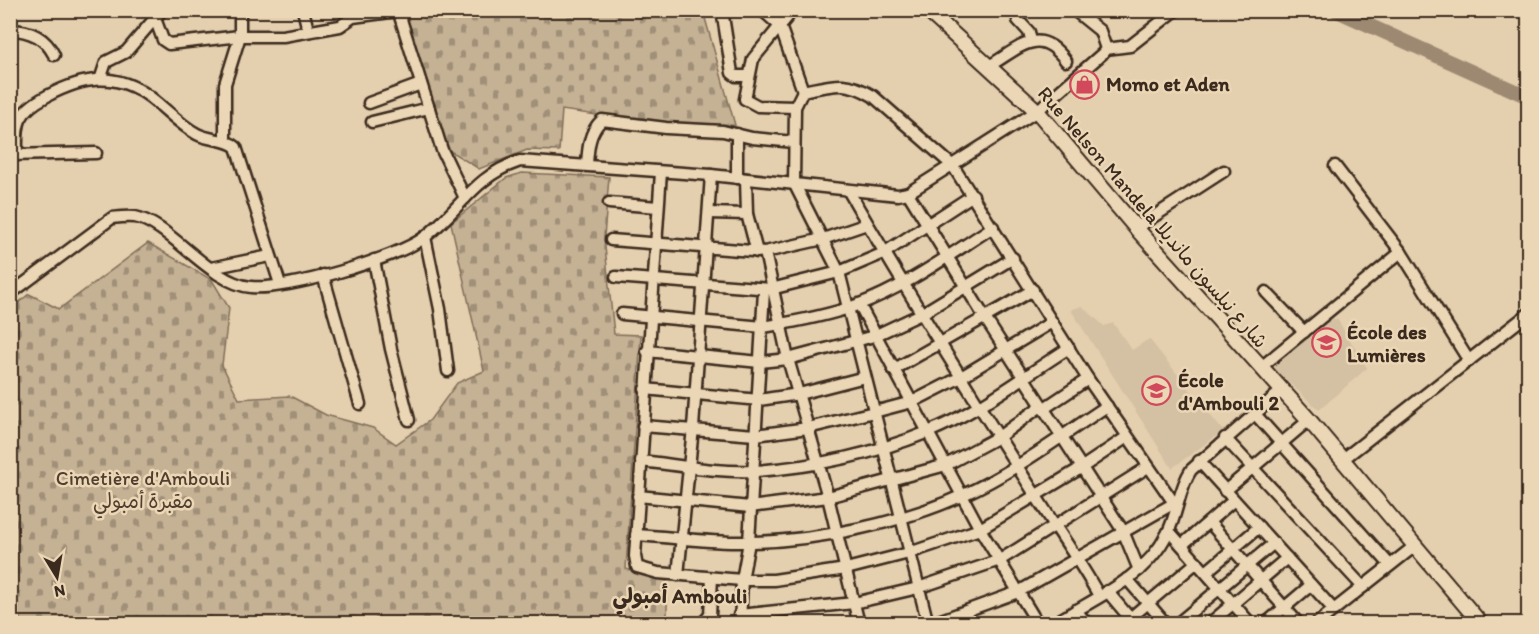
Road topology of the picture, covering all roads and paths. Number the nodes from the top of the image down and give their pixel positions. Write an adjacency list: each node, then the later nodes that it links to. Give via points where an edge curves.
1 (162, 10): 12 (street)
2 (240, 10): 16 (street)
3 (303, 10): 15 (street)
4 (722, 10): 22 (street, via 732,73)
5 (762, 10): 13 (street)
6 (793, 10): 13 (street)
7 (927, 10): 21 (main road, Rue Nelson Mandela شارع نيلسون مانديلا)
8 (1074, 10): 18 (street, via 1100,31)
9 (1176, 10): 18 (street, via 1130,46)
10 (398, 11): 15 (street); 24 (street)
11 (1018, 20): 17 (street, via 1029,32)
12 (156, 21): 16 (street, via 165,44); 23 (street, via 126,52 106,62)
13 (780, 26): 22 (street, via 759,50); 25 (street)
14 (10, 30): 19 (street, via 39,37)
15 (308, 30): 16 (street, via 283,36)
16 (240, 36): 32 (street, via 225,84)
17 (1031, 41): 20 (street, via 1047,41); 21 (street)
18 (1106, 49): 29 (street)
19 (54, 55)
20 (1065, 61)
21 (989, 66): 29 (main road, Rue Nelson Mandela شارع نيلسون مانديلا)
22 (748, 76): 27 (street, via 746,99 750,104)
23 (101, 77): 32 (street, via 140,90 197,134); 35 (street, via 68,87 30,106 16,126)
24 (421, 84): 26 (street); 28 (street)
25 (803, 91): 27 (street); 37 (street, via 841,84 858,87)
26 (369, 103)
27 (795, 107): 33 (street)
28 (429, 108): 30 (street); 47 (street, via 442,150)
29 (1037, 111): 37 (street); 55 (main road, Rue Nelson Mandela شارع نيلسون مانديلا)
30 (372, 122)
31 (738, 134): 33 (street); 36 (street, via 602,120 589,141); 42 (street)
32 (225, 141): 64 (street, via 238,152)
33 (794, 142): 43 (street)
34 (96, 153): 35 (street)
35 (14, 155)
36 (587, 165): 40 (street); 47 (street, via 520,161 491,172)
37 (953, 166): 45 (street); 46 (street)
38 (1335, 166): 62 (street)
39 (1224, 171): 55 (street)
40 (661, 172): 41 (street); 49 (street)
41 (711, 175): 42 (street); 50 (street)
42 (741, 178): 43 (street); 51 (street)
43 (794, 183): 44 (street); 57 (street)
44 (848, 190): 45 (street); 52 (street)
45 (908, 193): 53 (street)
46 (973, 195): 53 (street); 54 (street)
47 (465, 198): 56 (street)
48 (609, 203): 49 (street)
49 (658, 207): 59 (street)
50 (709, 213): 51 (street); 60 (street)
51 (747, 214): 61 (street)
52 (867, 224): 57 (street); 63 (street)
53 (927, 225): 63 (street); 65 (street)
54 (993, 227): 65 (street); 66 (street)
55 (1136, 228): 102 (main road, Rue Nelson Mandela شارع نيلسون مانديلا)
56 (425, 237): 67 (street); 104 (street, via 441,309)
57 (824, 239): 61 (street); 69 (street)
58 (611, 240): 59 (street)
59 (655, 244): 60 (street); 72 (street)
60 (706, 250): 61 (street); 74 (street)
61 (761, 252): 77 (street)
62 (1401, 252): 91 (street); 100 (street)
63 (884, 253): 69 (street); 75 (street)
64 (270, 255): 68 (street); 73 (street)
65 (946, 256): 75 (street); 76 (street)
66 (1013, 258): 76 (street); 78 (street)
67 (374, 261): 70 (street); 121 (street)
68 (211, 268): 73 (street, via 228,280 249,287); 80 (street, via 149,223 137,218 112,218)
69 (839, 272): 77 (street); 81 (street)
70 (322, 275): 73 (street); 115 (street)
71 (616, 277): 72 (street)
72 (652, 281): 74 (street); 85 (street)
73 (280, 284)
74 (702, 284): 77 (street); 87 (street)
75 (903, 284): 81 (street); 83 (street)
76 (965, 287): 83 (street); 86 (street)
77 (768, 290): 89 (street); 90 (street)
78 (1033, 290): 86 (street); 88 (street)
79 (1266, 292): 91 (street)
80 (10, 294)
81 (854, 306): 89 (street); 92 (street); 93 (street)
82 (622, 314): 85 (street)
83 (921, 314): 92 (street); 94 (street)
84 (1528, 314): 100 (street)
85 (650, 316): 87 (street); 97 (street)
86 (985, 318): 94 (street); 96 (street)
87 (699, 321): 90 (street); 98 (street)
88 (1052, 322): 95 (street); 96 (street)
89 (781, 324): 90 (street); 99 (street)
90 (763, 327): 101 (street)
91 (1304, 332): 102 (street)
92 (874, 336): 93 (street); 103 (street)
93 (855, 342): 99 (street); 106 (street)
94 (939, 345): 103 (street); 107 (street)
95 (1069, 348): 105 (street); 108 (street)
96 (1005, 349): 105 (street); 107 (street)
97 (647, 351): 98 (street); 109 (street)
98 (696, 357): 101 (street); 111 (street)
99 (788, 359): 101 (street); 112 (street)
100 (1469, 362): 134 (street)
101 (760, 363): 113 (street)
102 (1260, 368): 110 (main road, Rue Nelson Mandela شارع نيلسون مانديلا)
103 (893, 370): 114 (street)
104 (448, 371)
105 (1023, 376): 116 (street); 118 (street)
106 (865, 377): 112 (street); 119 (street)
107 (960, 377): 114 (street); 116 (street)
108 (1088, 379): 117 (street); 118 (street)
109 (645, 389): 111 (street); 123 (street)
110 (1281, 391): 120 (street); 122 (main road, Rue Nelson Mandela شارع نيلسون مانديلا)
111 (694, 393): 113 (street); 124 (street)
112 (799, 394): 113 (street); 125 (street)
113 (759, 400): 127 (street)
114 (912, 402): 119 (street); 126 (street)
115 (360, 404)
116 (980, 405): 126 (street); 128 (street)
117 (1107, 406): 129 (street); 130 (street)
118 (1042, 407): 128 (street); 130 (street)
119 (873, 412): 125 (street); 133 (street)
120 (1255, 414): 131 (street); 132 (street)
121 (409, 420)
122 (1310, 420): 132 (street); 134 (main road, Rue Nelson Mandela شارع نيلسون مانديلا)
123 (643, 426): 124 (street); 135 (street)
124 (693, 428): 127 (street); 140 (street)
125 (808, 428): 127 (street); 137 (street)
126 (928, 432): 133 (street); 138 (street)
127 (755, 435): 144 (street)
128 (1000, 435): 138 (street); 139 (street)
129 (1127, 436): 141 (street); 142 (street)
130 (1061, 437): 139 (street); 142 (street)
131 (1225, 438): 136 (street); 143 (street)
132 (1282, 443): 143 (street); 177 (street)
133 (882, 447): 137 (street); 145 (street)
134 (1342, 460): 169 (main road, Rue Nelson Mandela شارع نيلسون مانديلا)
135 (641, 461): 140 (street); 148 (street)
136 (1199, 461): 146 (street); 154 (street, via 1184,481)
137 (817, 464): 144 (street); 150 (street)
138 (946, 465): 145 (street); 147 (street)
139 (1018, 465): 147 (street); 149 (street)
140 (689, 466): 144 (street); 153 (street)
141 (1148, 467): 151 (street); 154 (street)
142 (1081, 468): 149 (street); 151 (street)
143 (1252, 470): 146 (street); 188 (street)
144 (753, 471): 155 (street)
145 (891, 481): 150 (street); 156 (street)
146 (1226, 491): 152 (street)
147 (963, 495): 156 (street); 160 (street)
148 (638, 496): 153 (street); 164 (street)
149 (1035, 496): 158 (street); 160 (street)
150 (828, 497): 155 (street); 163 (street)
151 (1100, 498): 158 (street); 161 (street)
152 (1234, 500): 157 (street); 159 (street)
153 (685, 501): 155 (street); 165 (street)
154 (1176, 502): 161 (street); 162 (street)
155 (750, 507): 166 (street)
156 (901, 516): 163 (street); 171 (street)
157 (1209, 522): 168 (street); 170 (street)
158 (1055, 526): 172 (street); 174 (street)
159 (1259, 527): 167 (street); 170 (street)
160 (980, 529): 171 (street); 174 (street)
161 (1123, 531): 172 (street); 179 (street)
162 (1169, 531): 168 (street); 179 (street)
163 (837, 534): 166 (street); 178 (street)
164 (636, 535): 165 (street); 181 (street, via 637,567)
165 (681, 538): 166 (street); 181 (street)
166 (749, 542): 184 (street)
167 (1274, 543): 173 (street); 176 (street)
168 (1182, 544): 175 (street)
169 (1416, 545): 177 (street); 213 (main road, Rue Nelson Mandela شارع نيلسون مانديلا)
170 (1233, 549): 176 (street); 180 (street)
171 (909, 553): 178 (street); 189 (street)
172 (1078, 557): 190 (street); 191 (street)
173 (1287, 558): 185 (street); 186 (street)
174 (1000, 560): 189 (street); 190 (street)
175 (1197, 562): 180 (street); 192 (street)
176 (1248, 565): 185 (street); 187 (street)
177 (1390, 565): 188 (street)
178 (846, 569): 184 (street, via 774,580); 193 (street)
179 (1139, 570): 183 (street)
180 (1206, 572): 187 (street)
181 (678, 575): 182 (street)
182 (712, 578): 184 (street); 201 (street, via 710,615)
183 (1127, 579): 191 (street); 192 (street)
184 (742, 580): 198 (street)
185 (1261, 580): 194 (street); 195 (street)
186 (1311, 585): 195 (street); 197 (street)
187 (1220, 587): 194 (street); 207 (street)
188 (1363, 587): 197 (street)
189 (918, 588): 193 (street); 203 (street)
190 (1018, 592): 200 (street); 203 (street)
191 (1103, 594): 196 (street); 199 (street)
192 (1149, 602): 199 (street); 206 (street)
193 (854, 603): 198 (street); 202 (street)
194 (1233, 603): 208 (street); 209 (street)
195 (1284, 607): 210 (street); 211 (street)
196 (1076, 610): 204 (street); 205 (street)
197 (1334, 610): 212 (street)
198 (740, 619)
199 (1129, 622)
200 (1036, 623)
201 (702, 624)
202 (859, 624)
203 (929, 624)
204 (1053, 624)
205 (1087, 624)
206 (1166, 624)
207 (1177, 624)
208 (1209, 624)
209 (1251, 624)
210 (1265, 624)
211 (1299, 624)
212 (1316, 624)
213 (1480, 624)

